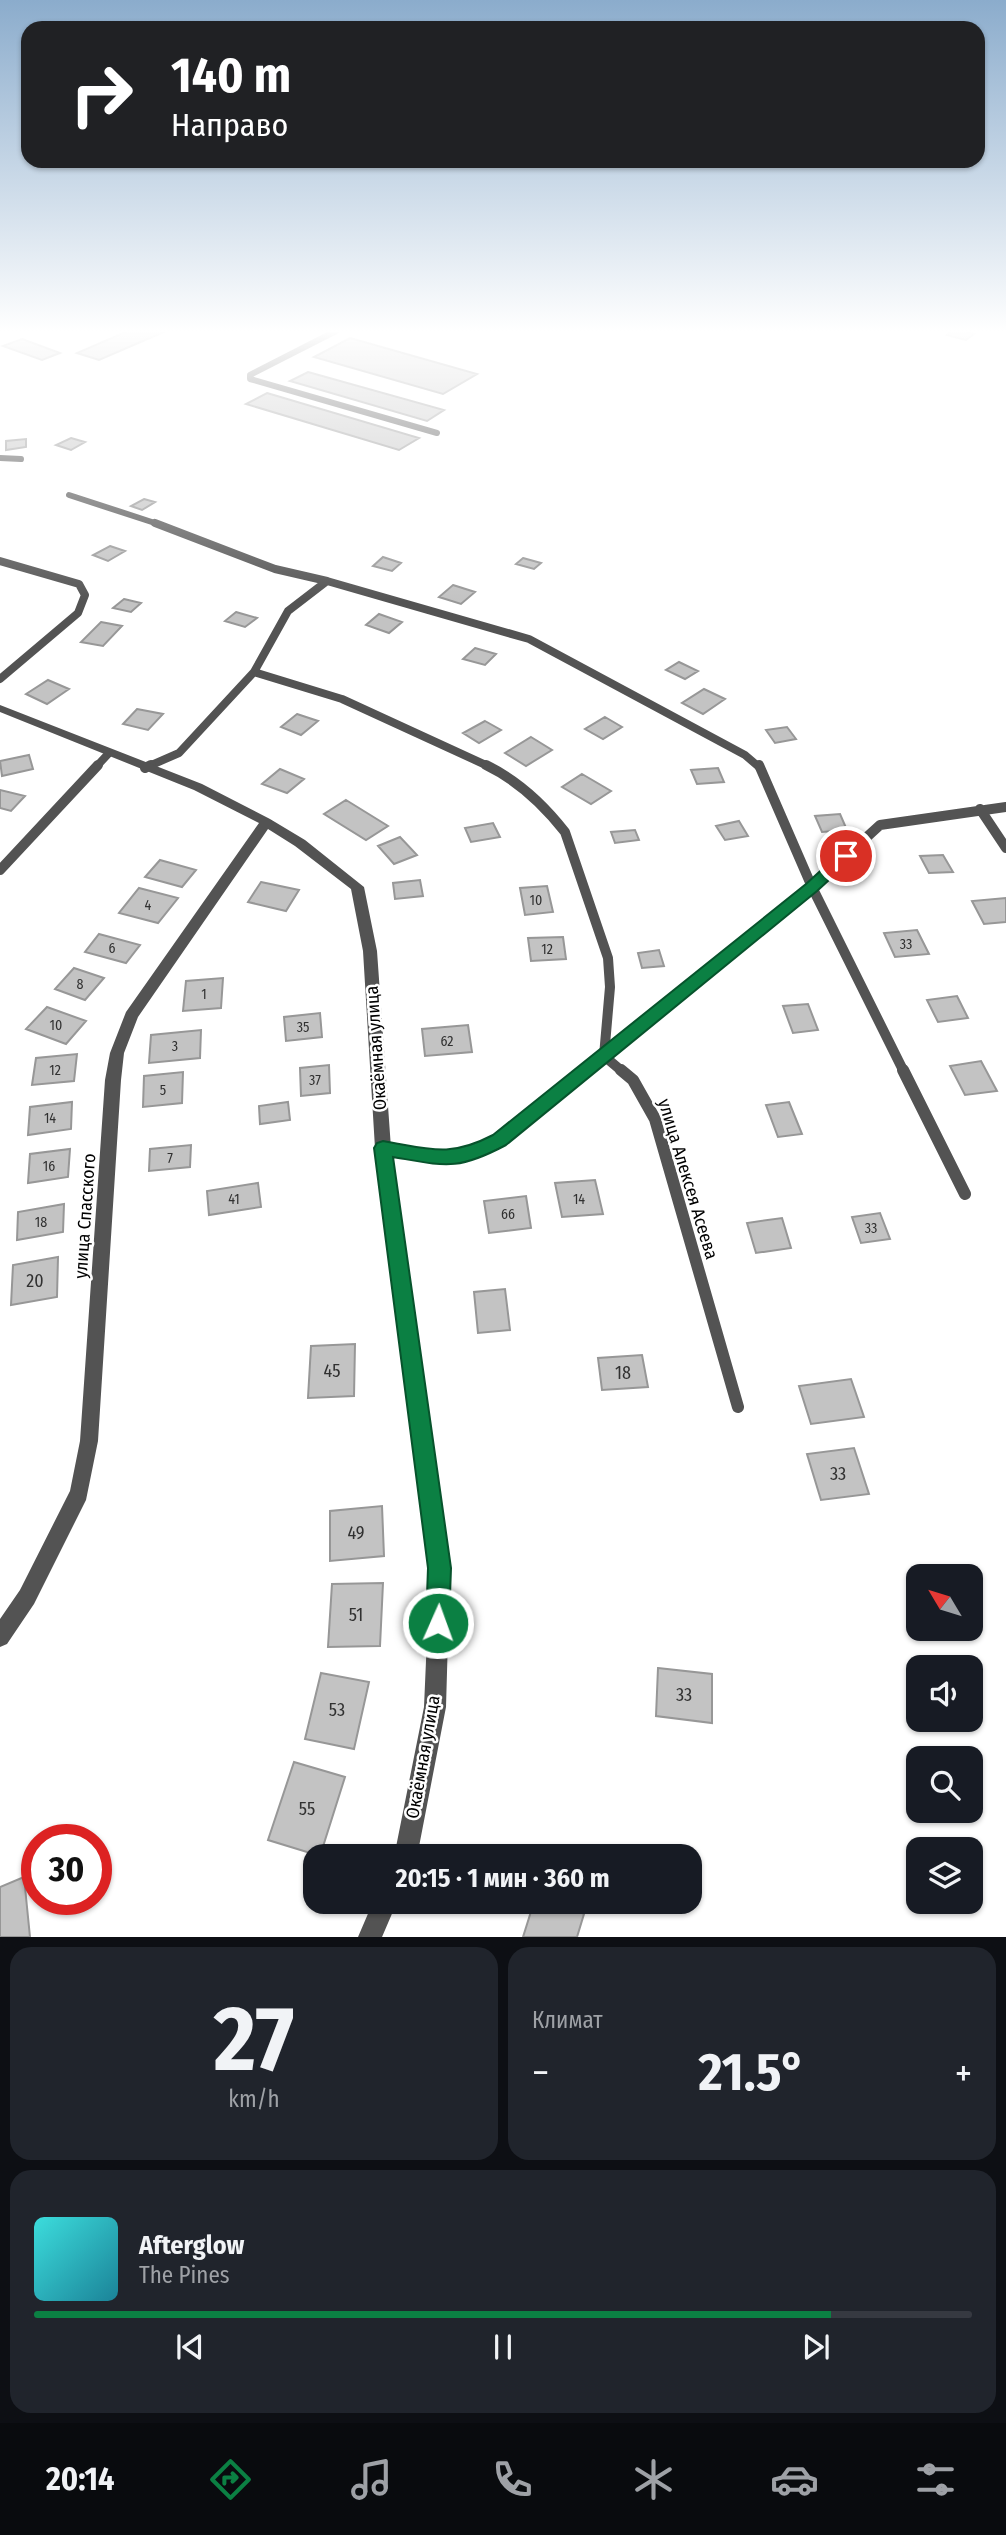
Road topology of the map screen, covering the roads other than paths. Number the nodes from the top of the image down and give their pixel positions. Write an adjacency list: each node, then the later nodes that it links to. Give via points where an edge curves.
1 (397, 421): 2 (lane)
2 (437, 433)
3 (0, 458): 4 (lane)
4 (21, 459)
5 (69, 495): 7 (lane, via 275,569)
6 (0, 561): 9 (lane, via 60,577 86,592 78,613)
7 (327, 581): 8 (lane, via 288,611); 18 (lane, via 529,639 745,755 758,765)
8 (254, 672): 12 (lane, via 179,752); 19 (lane, via 342,699 507,775 552,815 576,858 608,958)
9 (0, 679)
10 (0, 708): 11 (street, Окаёмная улица)
11 (109, 753): 12 (street, Окаёмная улица); 17 (lane)
12 (145, 768): 15 (street, Окаёмная улица, via 198,787)
13 (1006, 807): 14 (lane)
14 (980, 809): 16 (lane); 18 (lane, via 880,825)
15 (266, 822): 20 (street, Окаёмная улица, via 357,887 370,951); 23 (street, улица Спасского, via 131,1016 117,1053 89,1441 79,1493 27,1597)
16 (1006, 848)
17 (0, 870)
18 (812, 887): 19 (lane); 21 (lane)
19 (604, 1056): 20 (lane, via 500,1140 474,1154 447,1159); 22 (lane, улица Алексея Асеева, via 633,1080 655,1119)
20 (383, 1148): 24 (street, Окаёмная улица, via 440,1568 435,1707)
21 (965, 1194)
22 (738, 1408)
23 (0, 1637)
24 (408, 1844)
25 (380, 1914): 26 (street)
26 (370, 1937)

